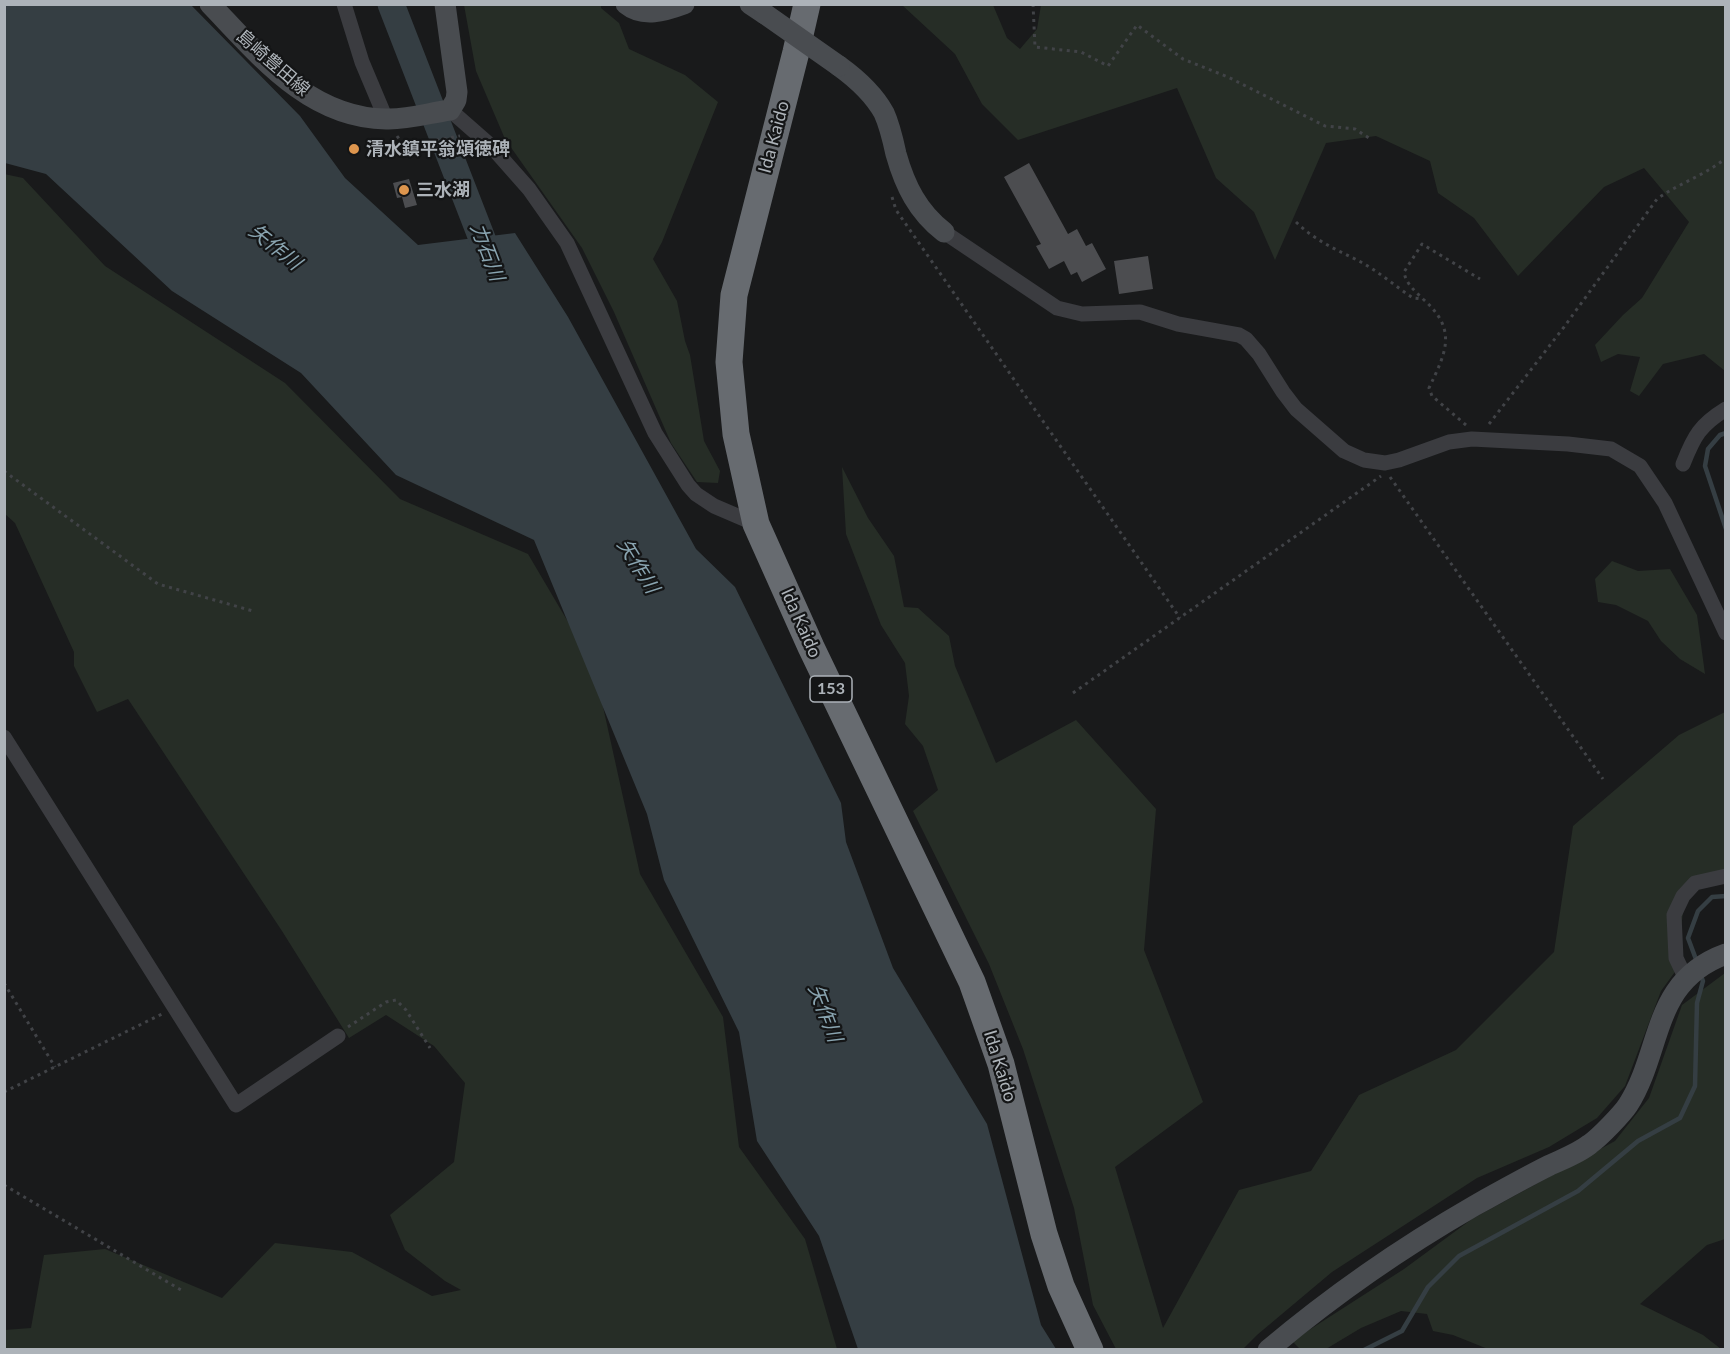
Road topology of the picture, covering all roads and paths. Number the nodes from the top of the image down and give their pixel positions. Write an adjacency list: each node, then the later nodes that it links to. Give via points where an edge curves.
1 (210, 4): 10 (street, 島崎豊田線, via 264,61 301,92 340,112)
2 (344, 4): 10 (street, via 362,62)
3 (445, 4): 9 (street, via 457,85 456,100)
4 (626, 4): 5 (street, via 648,13)
5 (684, 4)
6 (807, 4): 25 (highway, Ida Kaido / 153, via 734,295 730,374 736,434)
7 (1033, 4): 12 (path, via 1035,47 1081,52 1108,66 1137,25 1183,59 1325,126 1355,129)
8 (758, 9): 17 (street, bridge, via 858,80 878,104 889,127 914,199)
9 (450, 110): 10 (street, 島崎豊田線); 25 (street, via 491,146 529,189 567,243 655,433 688,485 714,506)
10 (389, 119)
11 (459, 137): 13 (path)
12 (1369, 138)
13 (406, 146)
14 (1725, 158): 21 (path, via 1711,170 1657,199)
15 (891, 193): 27 (path, via 896,210)
16 (1296, 222): 19 (path, via 1413,298)
17 (944, 232): 23 (street, via 1057,308 1082,314 1140,312 1178,324 1239,335 1259,354 1288,400 1335,444)
18 (1480, 279): 19 (path, via 1422,244 1404,272)
19 (1424, 299): 21 (path, via 1438,314 1444,331 1441,365 1429,388 1432,396)
20 (1725, 409): 22 (street, via 1694,436)
21 (1481, 440): 23 (street, via 1449,442); 28 (street, via 1611,449 1640,466 1665,503)
22 (1683, 464)
23 (1386, 467): 27 (path); 31 (path)
24 (4, 471): 26 (path, via 158,584)
25 (756, 524): 43 (highway, Ida Kaido / 153, via 972,982 1001,1064 1044,1234 1061,1286)
26 (253, 611)
27 (1180, 618): 29 (path)
28 (1725, 633)
29 (1073, 693)
30 (4, 737): 36 (street)
31 (1603, 779)
32 (1725, 876): 34 (street, via 1695,883 1674,915 1676,958)
33 (1720, 956): 34 (street)
34 (1688, 977): 44 (street, via 1670,1000 1658,1025 1628,1105 1590,1145 1473,1207 1389,1260 1311,1313)
35 (4, 983): 39 (path)
36 (174, 1008): 37 (street, via 236,1105); 39 (path)
37 (338, 1036): 38 (path, via 366,1013 396,1000)
38 (430, 1048)
39 (55, 1067): 40 (path)
40 (4, 1092)
41 (4, 1185): 42 (path)
42 (181, 1290)
43 (1090, 1350)
44 (1268, 1350)

